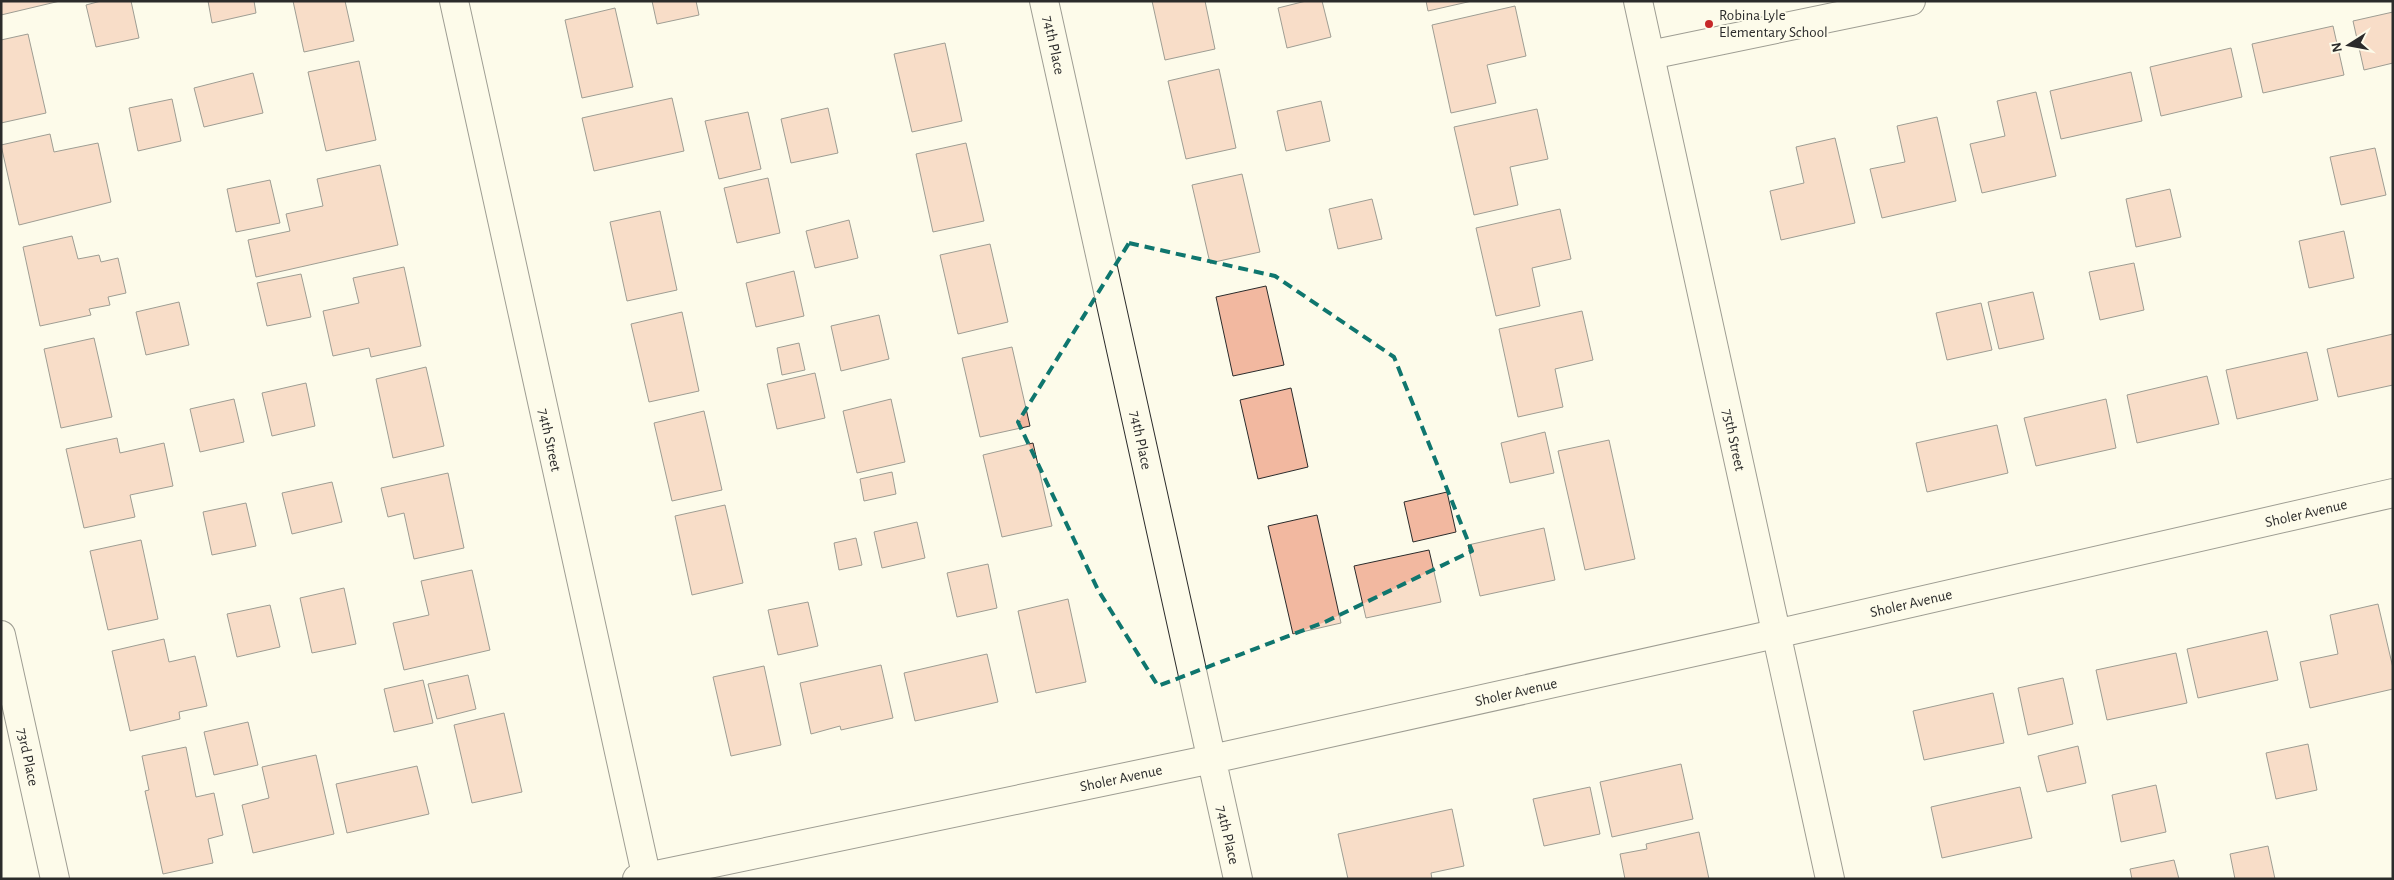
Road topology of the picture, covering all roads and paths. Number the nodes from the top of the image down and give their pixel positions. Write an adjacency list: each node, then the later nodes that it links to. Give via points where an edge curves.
1 (454, 1): 10 (street, 74th Street)
2 (1044, 1): 9 (street, 74th Place)
3 (1638, 1): 5 (street, 75th Street)
4 (1911, 1): 5 (street)
5 (1650, 55): 7 (street, 75th Street)
6 (2393, 494): 7 (street, Sholer Avenue)
7 (1775, 634): 9 (street, Sholer Avenue); 13 (street, 75th Street)
8 (1, 635): 11 (street, 73rd Place)
9 (1212, 759): 10 (street, Sholer Avenue); 12 (street, 74th Place)
10 (643, 878)
11 (55, 879)
12 (1238, 879)
13 (1830, 879)

